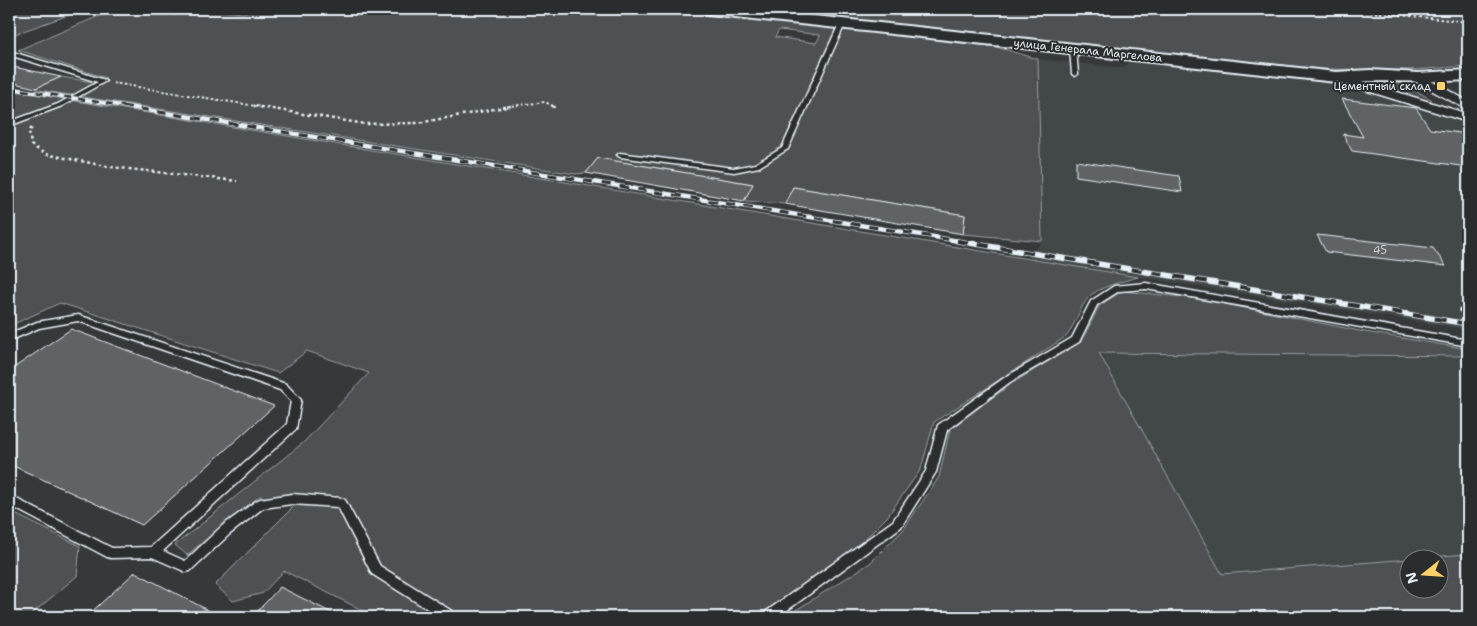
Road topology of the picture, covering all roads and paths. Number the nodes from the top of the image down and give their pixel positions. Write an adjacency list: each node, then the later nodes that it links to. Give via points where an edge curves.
1 (708, 9): 4 (main road, улица Генерала Маргелова)
2 (1260, 9): 3 (path, via 1354,11)
3 (1468, 22)
4 (842, 24): 5 (main road, улица Генерала Маргелова); 19 (lane, via 785,149 757,166 734,170)
5 (1073, 49): 7 (lane); 9 (main road, улица Генерала Маргелова)
6 (9, 54): 11 (lane)
7 (1075, 74)
8 (1468, 75): 10 (main road, улица Генерала Маргелова)
9 (1336, 77): 10 (main road, улица Генерала Маргелова); 15 (street)
10 (1418, 78): 12 (street)
11 (103, 81): 14 (path, via 366,124 418,123 545,102); 17 (lane, via 60,105)
12 (1442, 93): 13 (street); 15 (street, via 1443,101)
13 (1468, 106)
14 (556, 108)
15 (1434, 108): 16 (street)
16 (1468, 118)
17 (9, 124)
18 (37, 124): 20 (path, via 29,130 31,145 46,154 110,167)
19 (620, 155)
20 (236, 181)
21 (9, 338): 24 (lane, via 37,325 78,318 283,387 296,400 292,426)
22 (1468, 343): 26 (lane, via 1146,286 1117,288 1094,302 1076,340 1007,380 942,428 931,472 897,524)
23 (9, 500): 24 (lane, via 111,553)
24 (153, 552): 25 (lane, via 186,567 260,504 292,499 341,503 376,570)
25 (452, 617)
26 (768, 617)

